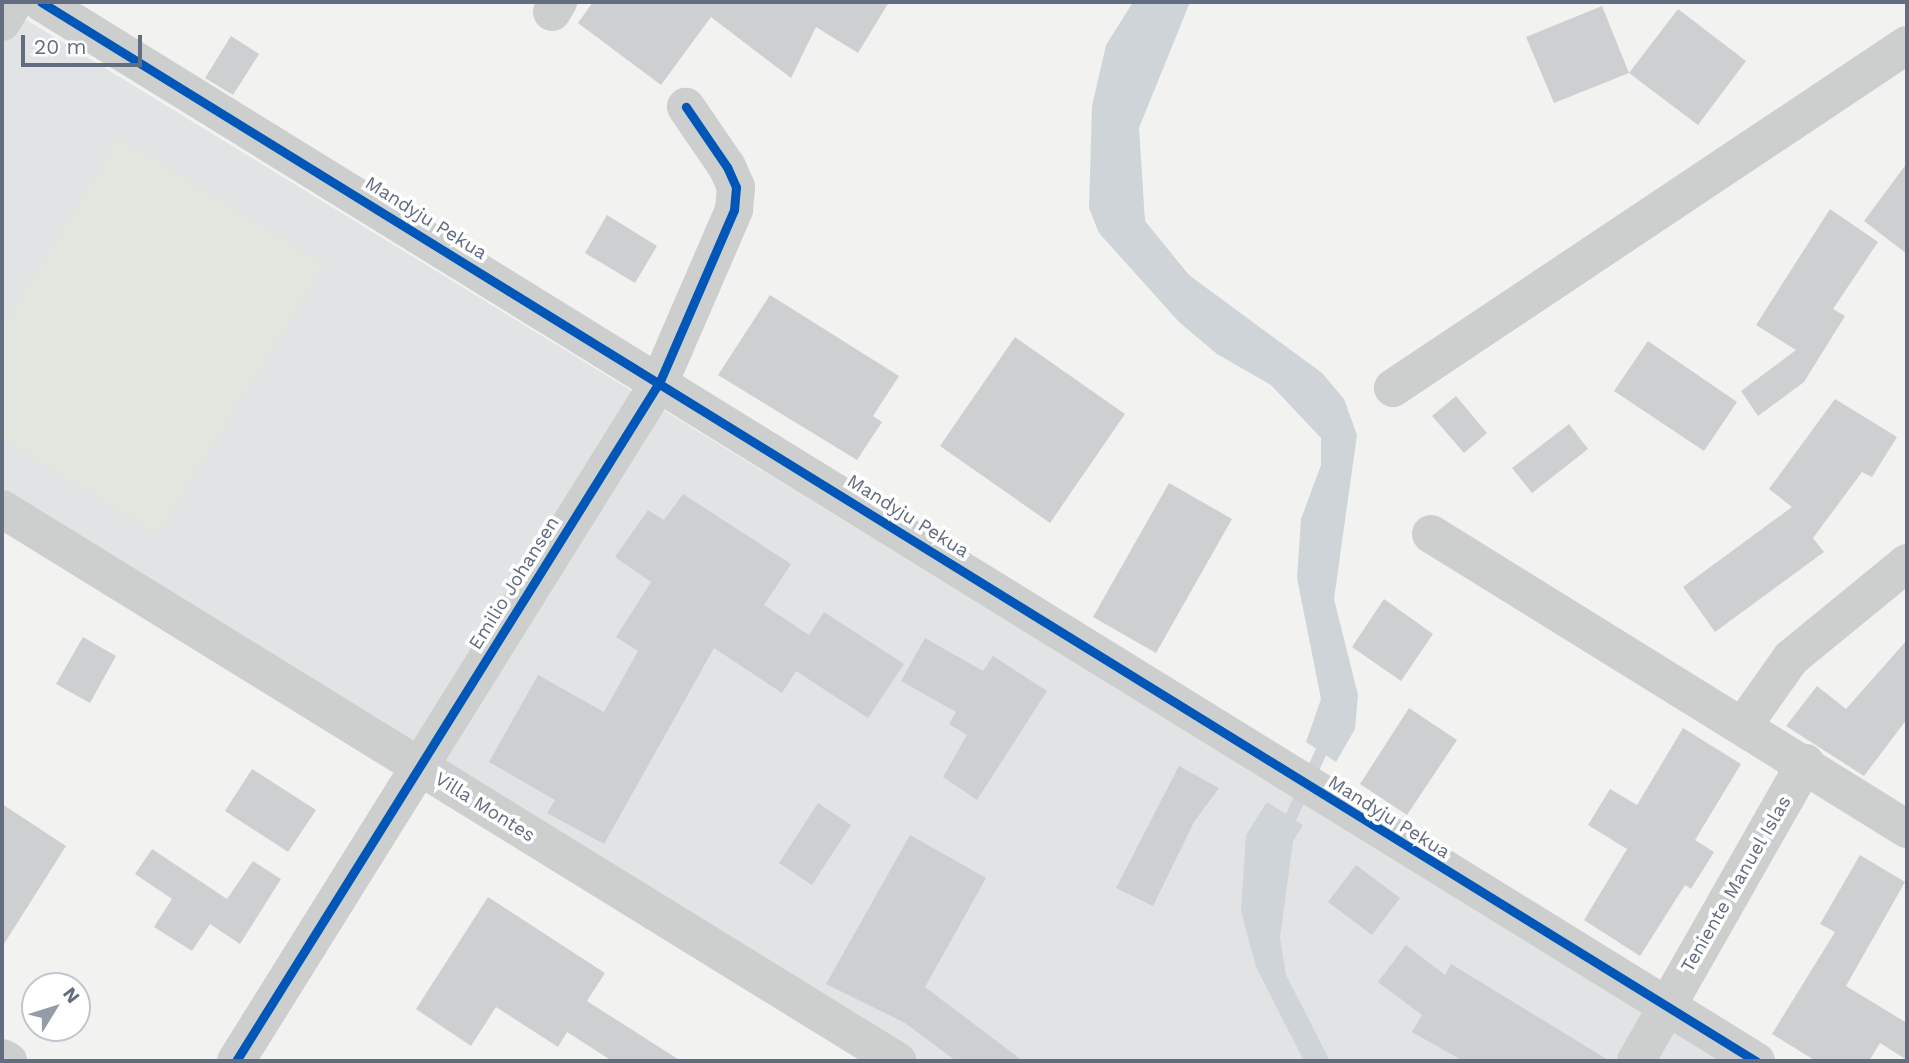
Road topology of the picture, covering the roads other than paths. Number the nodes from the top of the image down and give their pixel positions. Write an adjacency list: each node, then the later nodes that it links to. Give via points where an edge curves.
1 (14, 2): 3 (street)
2 (41, 2): 6 (street, Mandyju Pekua)
3 (2, 22)
4 (1907, 45): 7 (street)
5 (686, 107): 6 (street, Emilio Johansen, via 727,167 736,187 734,210)
6 (660, 381): 13 (street, Emilio Johansen); 15 (street, Mandyju Pekua, via 1362,822)
7 (1392, 388)
8 (2, 509): 13 (street, Villa Montes)
9 (1431, 534): 11 (street)
10 (1907, 563): 11 (street, via 1791,658)
11 (1743, 726): 12 (street)
12 (1805, 763): 14 (street); 15 (street, Teniente Manuel Islas)
13 (421, 767): 18 (street, Emilio Johansen); 19 (street, Villa Montes)
14 (1907, 829)
15 (1666, 1005): 20 (street, Teniente Manuel Islas); 21 (street, Mandyju Pekua)
16 (2, 1058): 17 (street)
17 (8, 1061)
18 (236, 1061)
19 (897, 1061)
20 (1636, 1061)
21 (1756, 1061)

